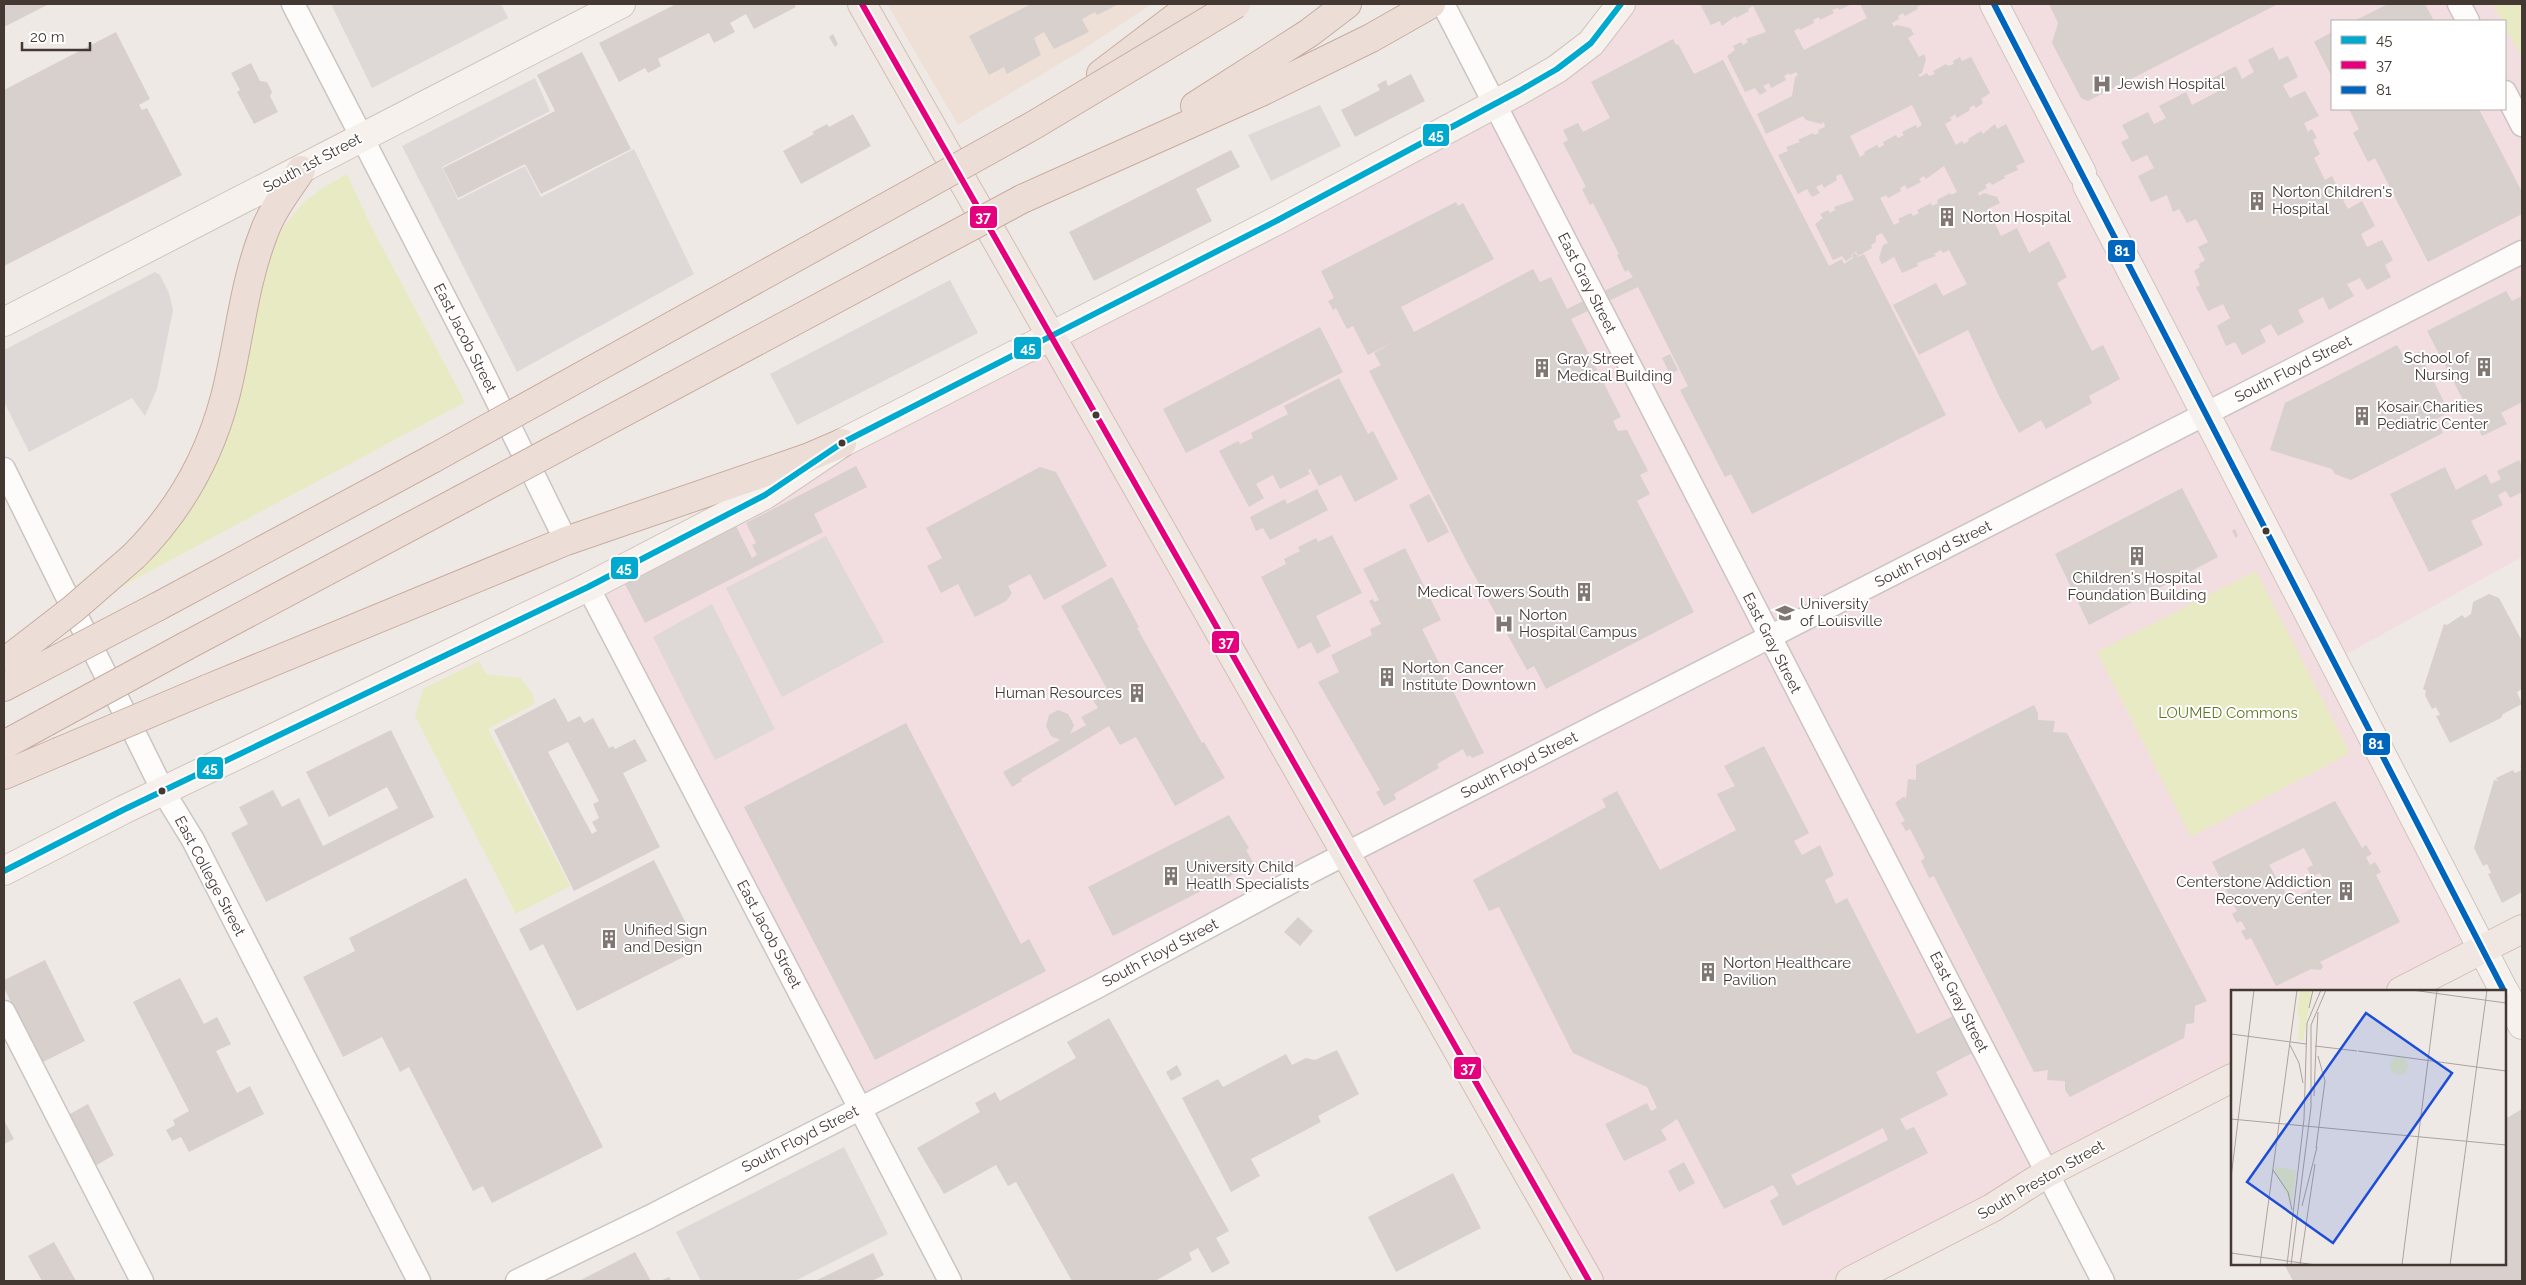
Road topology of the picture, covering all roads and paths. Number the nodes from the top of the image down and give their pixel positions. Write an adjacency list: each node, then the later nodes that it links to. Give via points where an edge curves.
1 (293, 4): 17 (street, East Jacob Street)
2 (621, 4): 17 (street, South 1st Street)
3 (862, 4): 22 (main road)
4 (1193, 4): 15 (highway, bridge)
5 (1236, 4): 15 (highway, bridge)
6 (1347, 4): 19 (highway, via 1309,33 1199,104)
7 (1430, 4): 19 (highway, via 1371,38 1261,92)
8 (1443, 4): 14 (street, East Gray Street)
9 (1621, 4): 14 (street, via 1591,43 1557,69)
10 (1994, 4): 23 (street)
11 (2459, 4): 12 (street)
12 (2467, 20)
13 (2506, 94): 16 (street)
14 (1494, 104): 22 (street, via 1278,220); 28 (street, East Gray Street)
15 (1034, 125): 29 (highway, bridge, via 434,458 157,607)
16 (2522, 125)
17 (362, 136): 18 (street, South 1st Street); 26 (street, East Jacob Street)
18 (301, 170): 21 (street, South 1st Street); 29 (highway, bridge, via 263,232 252,265 225,395 196,475 158,532)
19 (1022, 199): 30 (highway, bridge)
20 (2522, 252): 23 (street, South Floyd Street)
21 (4, 322)
22 (1051, 336): 24 (street); 33 (main road)
23 (2206, 413): 28 (street, South Floyd Street); 36 (street)
24 (842, 443): 26 (highway); 27 (street, via 765,495)
25 (4, 469): 32 (street, East College Street)
26 (566, 541): 31 (highway, bridge)
27 (588, 586): 32 (street); 43 (street, East Jacob Street)
28 (1770, 637): 33 (street, South Floyd Street); 44 (street, East Gray Street)
29 (10, 671)
30 (4, 745)
31 (4, 775)
32 (164, 791): 34 (street); 46 (street, East College Street, via 193,840)
33 (1346, 854): 43 (street, South Floyd Street, via 1098,987); 49 (main road)
34 (4, 872)
35 (2522, 929): 36 (main road)
36 (2483, 949): 37 (main road); 38 (street)
37 (2403, 990)
38 (2504, 990)
39 (2506, 994): 41 (street)
40 (4, 1012): 45 (street)
41 (2522, 1025)
42 (2231, 1079): 44 (main road, South Preston Street)
43 (860, 1108): 47 (street, South Floyd Street); 48 (street, East Jacob Street)
44 (2047, 1173): 50 (main road, South Preston Street, via 1992,1208); 51 (street, East Gray Street)
45 (142, 1281)
46 (419, 1281)
47 (517, 1281)
48 (950, 1281)
49 (1589, 1281)
50 (1850, 1281)
51 (2103, 1281)

